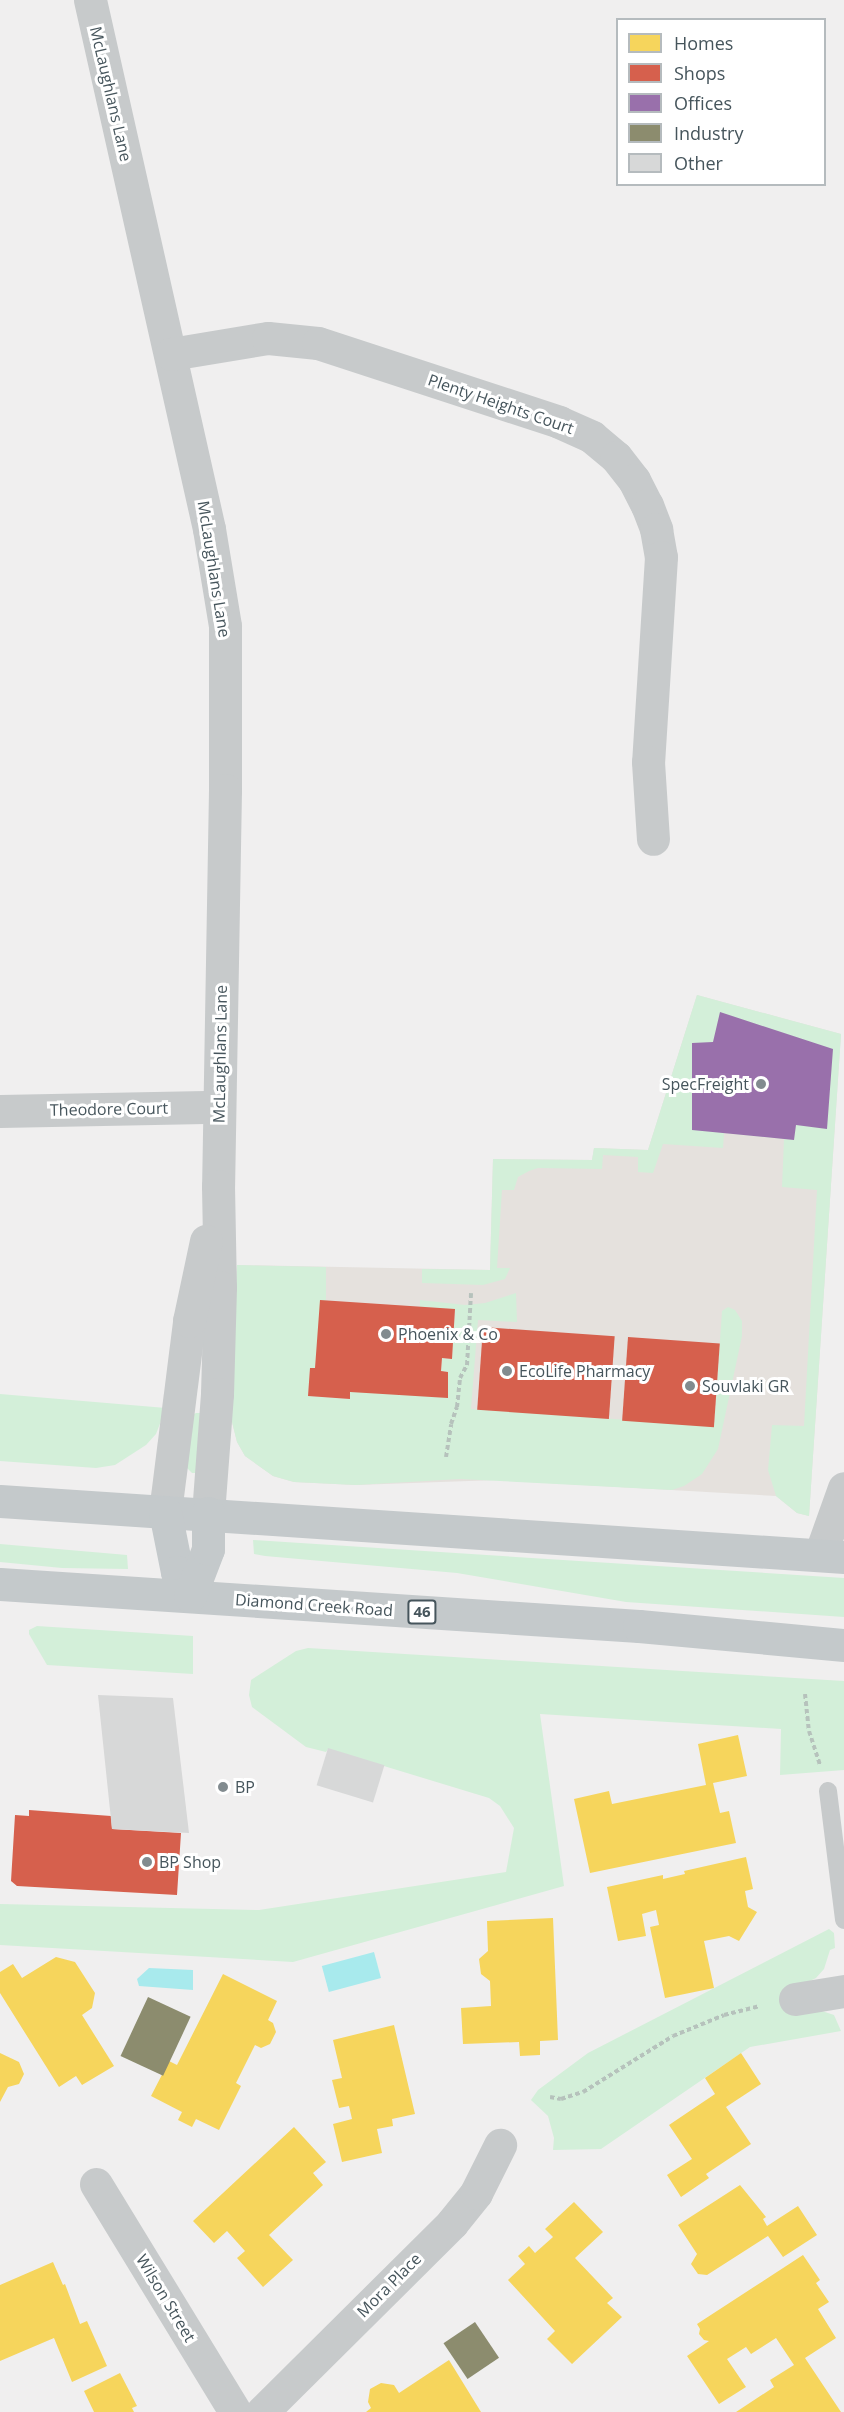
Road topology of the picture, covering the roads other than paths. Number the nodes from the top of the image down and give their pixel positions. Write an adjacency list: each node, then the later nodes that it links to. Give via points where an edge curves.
1 (90, 0): 2 (street, McLaughlans Lane)
2 (171, 354): 3 (street, Plenty Heights Court, via 268,338 318,343 559,422 592,438 616,457 647,505 661,557 648,762); 4 (street, McLaughlans Lane, via 209,529 225,626)
3 (653, 839)
4 (219, 1107): 5 (street, Theodore Court); 6 (street, McLaughlans Lane)
5 (0, 1112)
6 (218, 1186): 9 (street, McLaughlans Lane, via 189,1321); 10 (street, McLaughlans Lane, via 217,1394)
7 (844, 1488): 11 (street)
8 (0, 1501): 9 (main road)
9 (165, 1512): 10 (main road); 13 (main road, via 177,1572)
10 (208, 1513): 11 (main road); 13 (main road, via 208,1549)
11 (832, 1556)
12 (0, 1584): 13 (main road, Diamond Creek Road / 46)
13 (190, 1596): 14 (main road, Diamond Creek Road / 46, via 627,1625)
14 (844, 1645)
15 (828, 1791): 16 (lane)
16 (844, 1920)
17 (844, 1991): 18 (street)
18 (795, 1999)
19 (500, 2145): 22 (street, Mora Place, via 476,2193 452,2223)
20 (96, 2184): 21 (street, Wilson Street)
21 (235, 2412)
22 (262, 2412)

